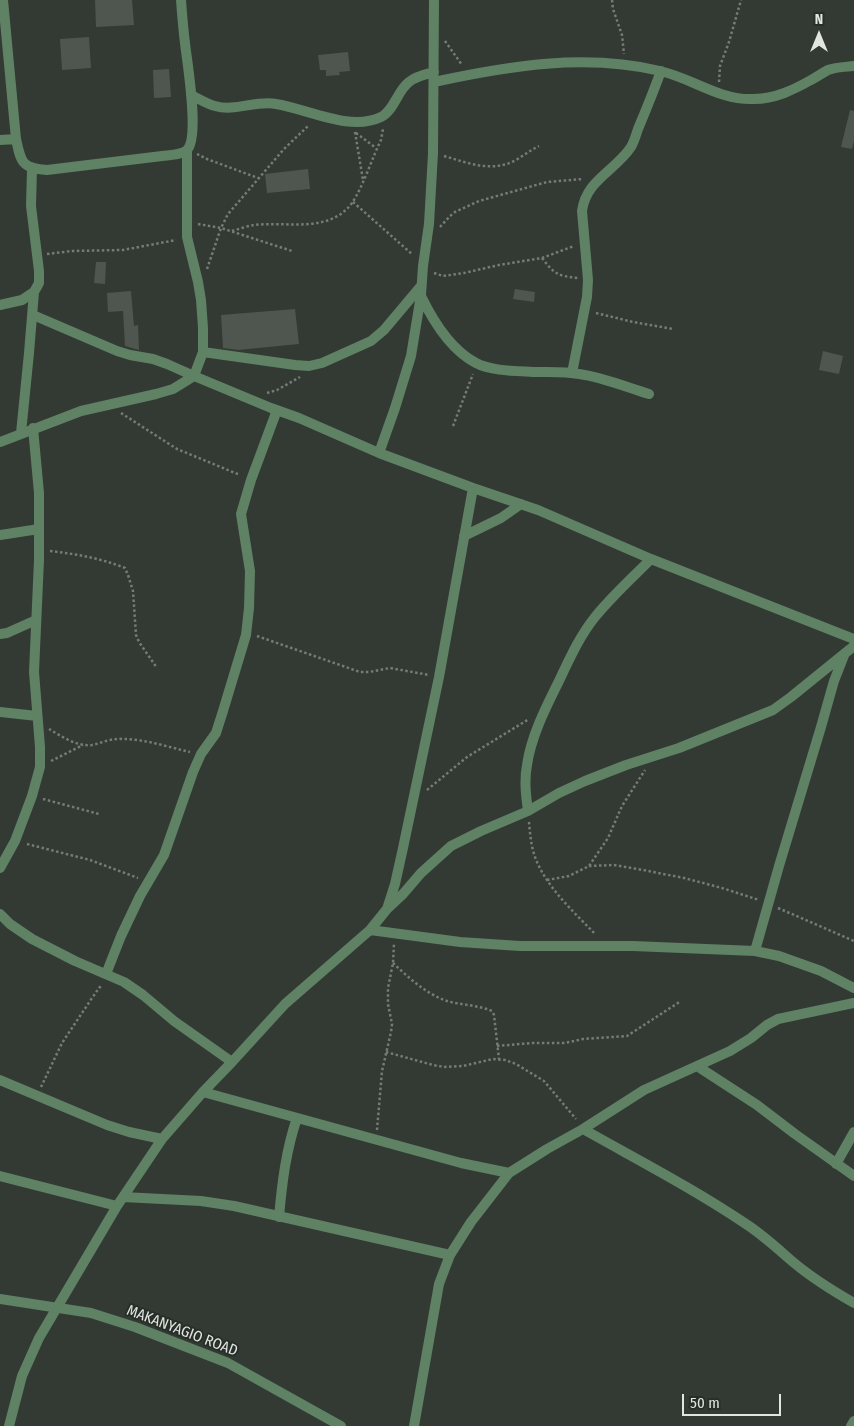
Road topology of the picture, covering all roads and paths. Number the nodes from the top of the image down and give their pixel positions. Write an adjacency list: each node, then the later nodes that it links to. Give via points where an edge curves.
1 (3, 0): 18 (street)
2 (181, 0): 13 (street)
3 (434, 0): 6 (street)
4 (612, 0): 7 (path, via 622,35)
5 (741, 0): 12 (path, via 720,66)
6 (434, 29): 10 (path); 11 (street)
7 (624, 64): 9 (street); 10 (street, via 540,64)
8 (854, 66): 12 (street, via 828,70 778,96 754,99)
9 (661, 71): 12 (street); 26 (street, via 630,147)
10 (469, 74): 11 (street)
11 (434, 77): 15 (street, via 409,82); 23 (street)
12 (718, 93)
13 (191, 95): 14 (street, via 222,108 265,102); 22 (street, via 193,126)
14 (319, 115): 16 (street); 25 (path)
15 (386, 115): 16 (street, via 372,120); 21 (path)
16 (344, 122): 17 (path)
17 (355, 132): 21 (path); 27 (path)
18 (16, 139): 19 (street); 24 (street, via 20,157)
19 (0, 140)
20 (539, 146): 23 (path, via 515,160 489,167)
21 (376, 148): 27 (path)
22 (188, 149): 24 (street, via 162,156 48,170); 25 (path); 29 (street)
23 (433, 153): 32 (street)
24 (32, 169): 36 (street, via 31,206)
25 (258, 178): 30 (path, via 228,214)
26 (600, 178): 32 (path, via 547,182 479,201 455,212); 34 (street, via 583,200)
27 (363, 181): 28 (path)
28 (353, 202): 31 (path, via 342,214 330,220 309,224 254,225); 38 (path)
29 (186, 223): 30 (path); 33 (street)
30 (221, 228): 31 (path); 42 (path)
31 (232, 231): 35 (path)
32 (428, 234): 38 (street)
33 (186, 237): 36 (path, via 122,250); 42 (street)
34 (585, 242): 37 (path); 39 (street)
35 (292, 251)
36 (36, 255): 41 (street, via 39,283)
37 (542, 258): 38 (path, via 449,276 438,275); 39 (path, via 556,274)
38 (423, 266): 40 (street)
39 (588, 280): 44 (street)
40 (421, 291): 47 (street, via 384,330 349,352 322,363 295,365); 48 (street, via 440,330); 60 (street, via 411,356)
41 (34, 292): 43 (street, via 22,300); 45 (street)
42 (200, 292): 47 (street)
43 (0, 305)
44 (585, 310): 46 (path); 49 (street)
45 (33, 315): 51 (street, via 117,351 160,361); 58 (street)
46 (673, 329)
47 (203, 352): 51 (street)
48 (476, 363): 49 (street, via 508,370); 56 (path)
49 (572, 373): 52 (street)
50 (305, 374): 53 (path, via 277,390)
51 (194, 376): 53 (street); 54 (street, via 173,389)
52 (649, 394)
53 (248, 398): 55 (street)
54 (108, 404): 57 (street, via 81,410); 61 (path, via 177,449)
55 (277, 410): 60 (street); 61 (street)
56 (453, 426)
57 (33, 428): 58 (street); 64 (street)
58 (21, 433): 59 (street)
59 (0, 442)
60 (379, 453): 62 (street)
61 (251, 480): 70 (street, via 241,514 250,571)
62 (473, 488): 63 (street); 66 (street)
63 (521, 504): 66 (street); 68 (street)
64 (39, 529): 65 (street); 67 (street)
65 (0, 535)
66 (464, 536): 75 (street)
67 (39, 550): 69 (street); 74 (path, via 79,554 125,568 133,592 136,635)
68 (651, 559): 72 (street); 77 (street, via 618,590 581,637)
69 (36, 620): 71 (street); 78 (street, via 34,672)
70 (246, 632): 75 (path, via 360,672 390,668); 80 (street, via 216,733)
71 (0, 634)
72 (854, 639)
73 (850, 649): 81 (street, via 773,710); 92 (street, via 834,681)
74 (157, 668)
75 (439, 677): 84 (street)
76 (0, 712): 78 (street)
77 (544, 712): 84 (path, via 467,757); 85 (street, via 527,762 525,789)
78 (37, 719): 79 (path); 82 (street)
79 (82, 745): 80 (path, via 123,738); 82 (path)
80 (201, 754): 91 (street, via 164,856)
81 (654, 756): 85 (street, via 585,781); 88 (path)
82 (40, 766): 83 (street)
83 (32, 796): 86 (path); 87 (street)
84 (412, 802): 93 (street)
85 (528, 811): 90 (path, via 530,838); 93 (street, via 451,846)
86 (99, 814)
87 (16, 841): 89 (street); 91 (path, via 90,860)
88 (589, 866): 90 (path, via 569,876); 92 (path, via 614,866 684,878)
89 (0, 868)
90 (547, 880): 98 (path)
91 (148, 882): 101 (street)
92 (768, 903): 97 (path); 99 (street)
93 (387, 908): 95 (street)
94 (0, 914): 101 (street, via 32,939)
95 (370, 930): 96 (street); 109 (street, via 285,1004)
96 (394, 934): 98 (street, via 520,946); 100 (path)
97 (854, 941)
98 (606, 946): 99 (street)
99 (755, 951): 103 (street, via 821,971)
100 (393, 963): 106 (path, via 440,998 492,1011); 107 (path, via 388,988 392,1024)
101 (106, 974): 102 (street)
102 (124, 982): 109 (street); 113 (path, via 99,988 62,1043)
103 (854, 988)
104 (681, 1001): 106 (path, via 627,1036)
105 (854, 1003): 110 (street, via 778,1020 766,1025 738,1047)
106 (496, 1046): 108 (path)
107 (386, 1052): 108 (path, via 444,1067); 118 (path)
108 (499, 1059): 115 (path, via 516,1064 544,1081)
109 (232, 1062): 112 (street)
110 (697, 1066): 115 (street, via 644,1090); 119 (street, via 757,1105)
111 (0, 1080): 113 (street)
112 (204, 1092): 114 (street); 117 (street)
113 (37, 1095): 117 (street, via 107,1125)
114 (297, 1118): 118 (street); 124 (street, via 291,1134)
115 (583, 1130): 120 (street); 127 (street, via 746,1224 825,1286)
116 (854, 1132): 119 (street)
117 (162, 1139): 123 (street)
118 (376, 1140): 120 (street)
119 (836, 1164): 122 (street)
120 (509, 1173): 125 (street)
121 (0, 1176): 123 (street)
122 (854, 1176)
123 (120, 1201): 124 (street, via 201,1201); 128 (street)
124 (278, 1217): 125 (street)
125 (450, 1255): 132 (street, via 439,1284)
126 (0, 1298): 128 (street, MAKANYAGIO ROAD)
127 (854, 1303)
128 (57, 1307): 130 (street, via 22,1376); 131 (street, MAKANYAGIO ROAD, via 108,1318 228,1364)
129 (854, 1421): 133 (street)
130 (9, 1426)
131 (341, 1426)
132 (414, 1426)
133 (851, 1426)

